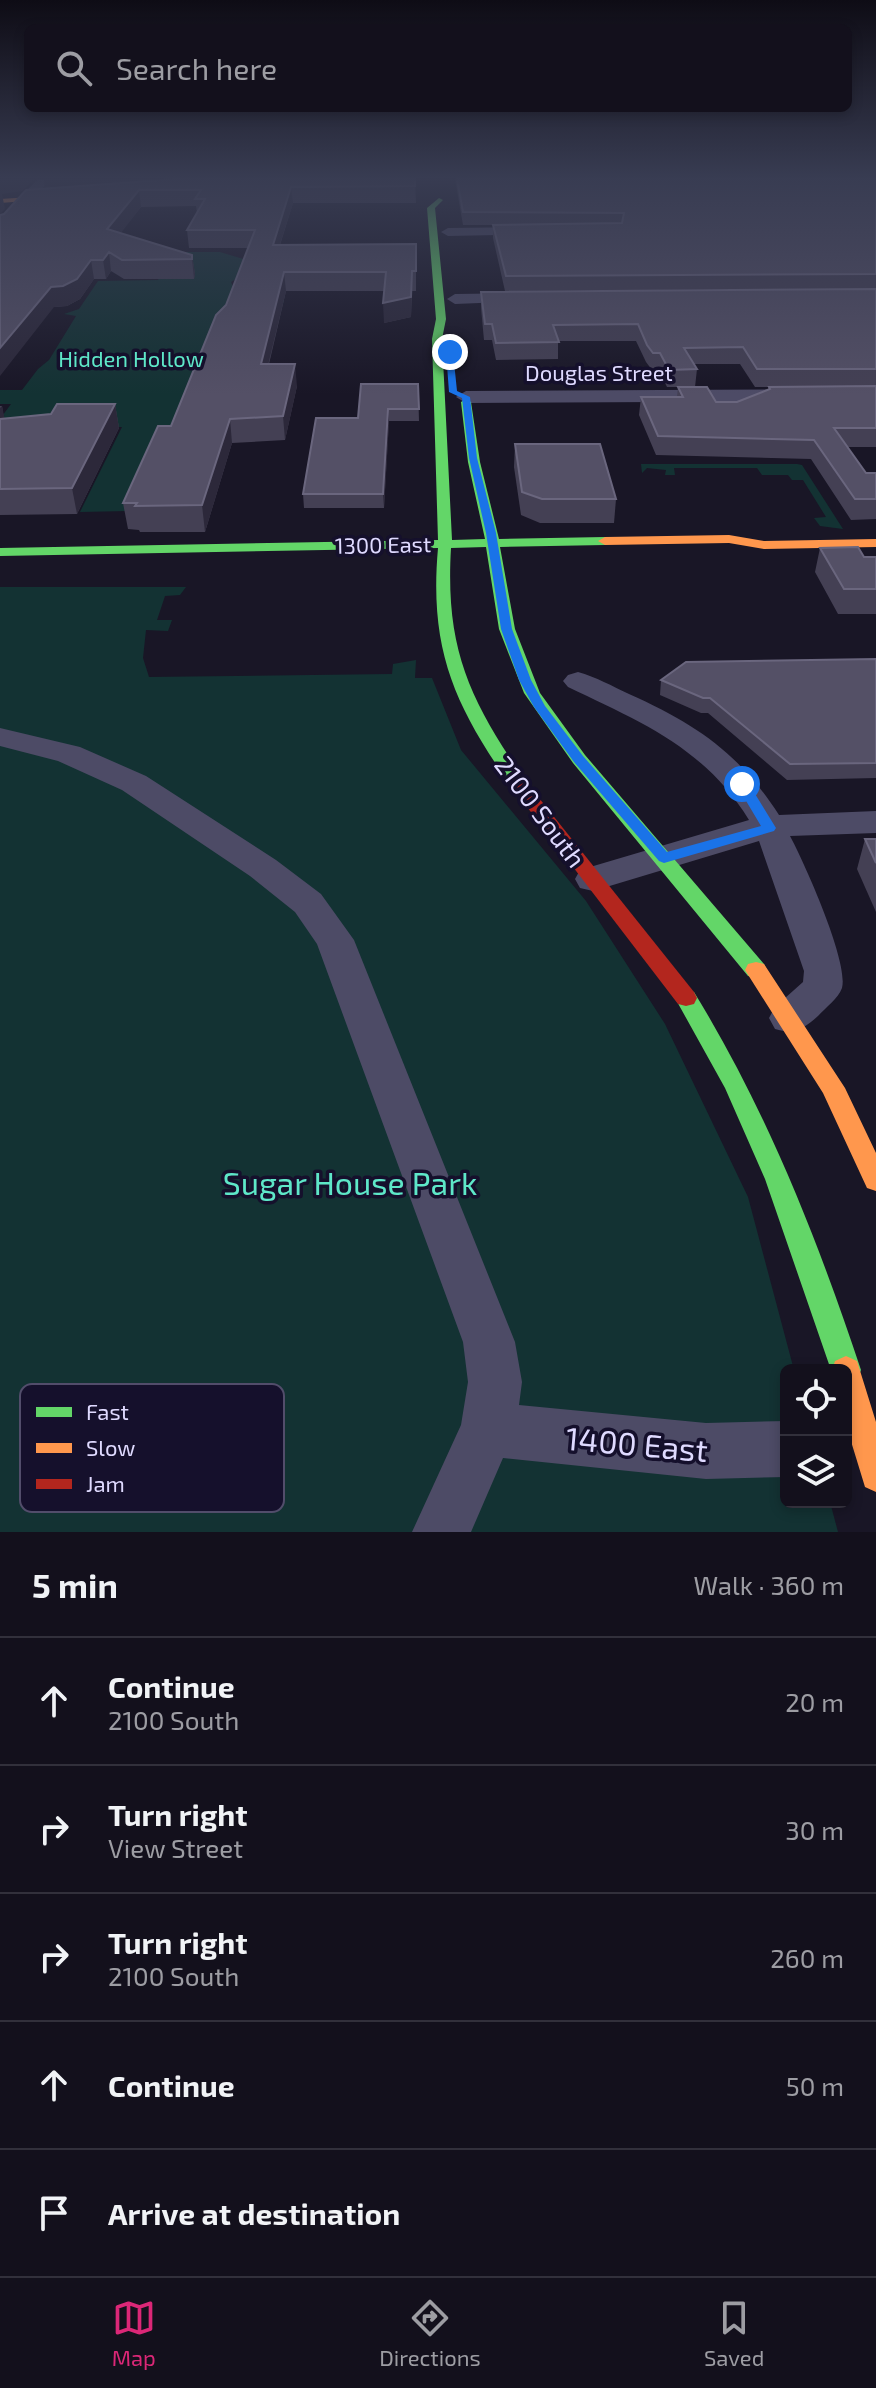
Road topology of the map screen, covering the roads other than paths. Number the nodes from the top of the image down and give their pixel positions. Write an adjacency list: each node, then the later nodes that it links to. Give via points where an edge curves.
1 (434, 250): 3 (main road, 2100 South)
2 (449, 250): 4 (main road, 2100 South)
3 (434, 255): 4 (main road, via 442,257 444,271); 8 (main road, 2100 South, via 441,319)
4 (450, 273): 6 (main road, 2100 South)
5 (538, 298): 6 (street)
6 (455, 299): 7 (main road, 2100 South)
7 (458, 332)
8 (437, 339): 11 (main road, via 448,348 453,392); 14 (main road, 2100 South)
9 (463, 374): 11 (main road)
10 (876, 395): 11 (street, Douglas Street)
11 (466, 397): 13 (main road)
12 (876, 543): 15 (main road, 1300 East)
13 (493, 544): 14 (main road, 1300 East); 15 (main road, 1300 East, via 729,539); 24 (main road, via 511,646 532,693 579,759)
14 (445, 545): 16 (main road, 1300 East); 18 (main road, 2100 South)
15 (764, 545): 17 (main road, 1300 East, via 737,553)
16 (0, 552)
17 (593, 560)
18 (450, 566): 19 (main road, 1300 East); 25 (main road, 2100 South, via 444,609 449,652 469,707 502,763)
19 (422, 567)
20 (578, 681): 23 (street, via 705,748 742,784)
21 (0, 737): 30 (street, via 69,754 134,783 308,903 335,940 489,1342 495,1382)
22 (876, 822): 23 (street)
23 (769, 828): 24 (street); 26 (street, via 824,971 822,988)
24 (664, 858): 25 (street); 26 (main road, via 732,938)
25 (593, 879): 28 (main road, 2100 South, via 680,989 740,1089 799,1222)
26 (789, 1018): 27 (main road, via 833,1088)
27 (876, 1180)
28 (844, 1364)
29 (852, 1400): 32 (main road, 2100 South)
30 (488, 1429): 31 (street, 1400 East, via 706,1451); 33 (street)
31 (780, 1449)
32 (864, 1460)
33 (441, 1532)

